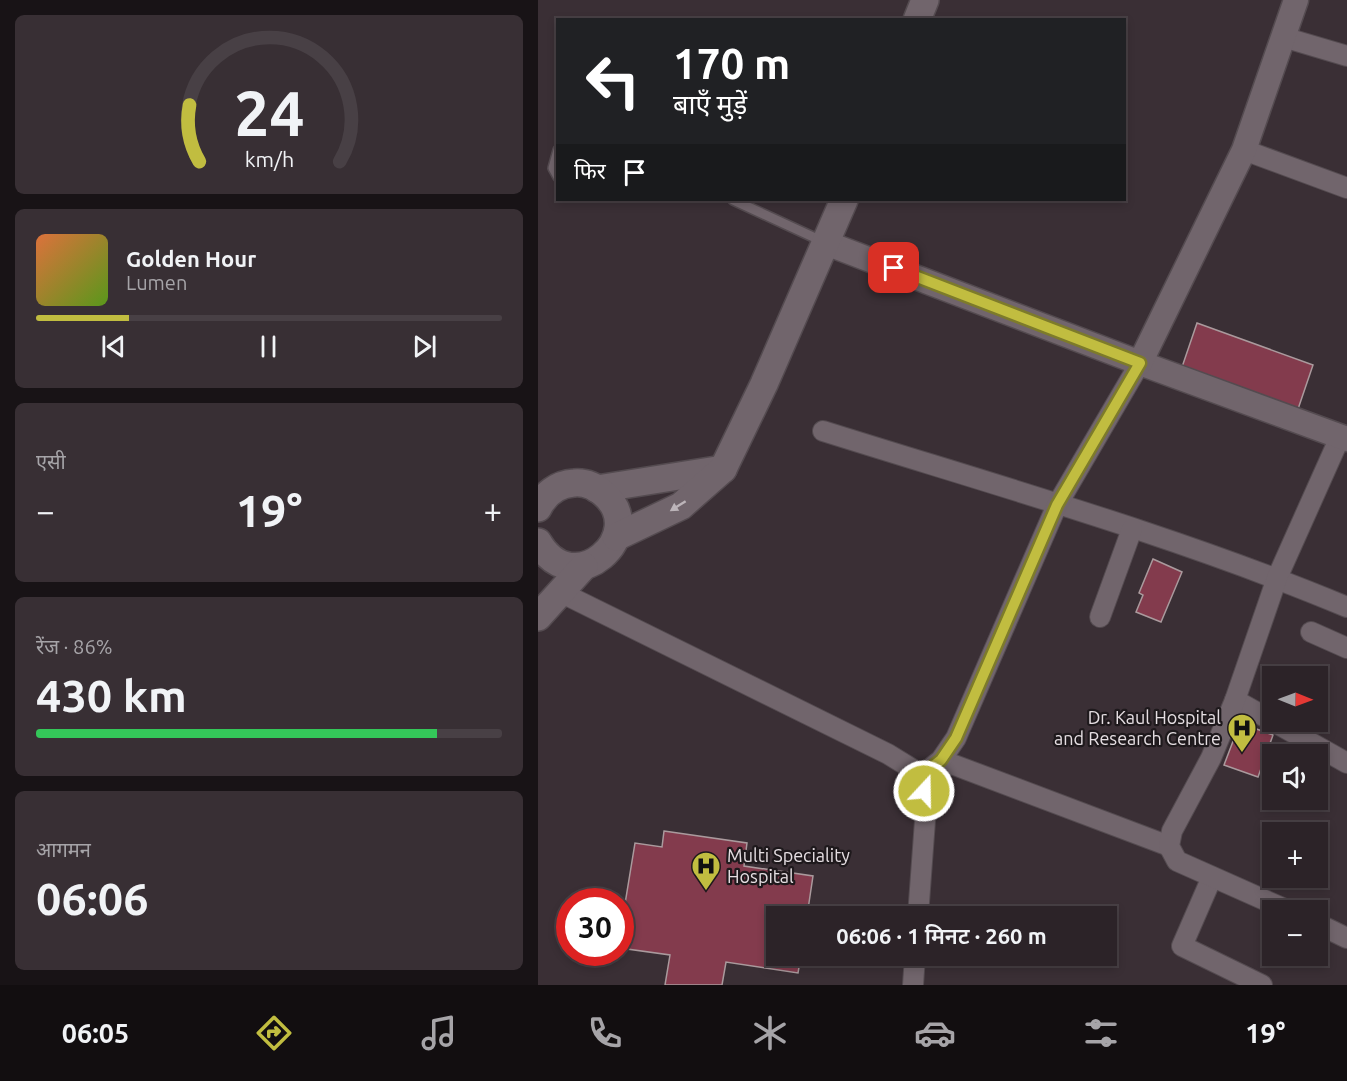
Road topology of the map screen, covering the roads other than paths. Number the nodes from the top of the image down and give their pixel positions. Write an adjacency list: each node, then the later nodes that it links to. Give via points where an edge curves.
1 (925, 0): 3 (main road)
2 (1296, 0): 4 (street)
3 (918, 18)
4 (1283, 37): 5 (street); 6 (street)
5 (1346, 56)
6 (1244, 150): 9 (street); 13 (street)
7 (556, 157): 8 (lane)
8 (556, 173)
9 (1346, 188)
10 (735, 201): 12 (lane)
11 (844, 201): 12 (main road)
12 (826, 243): 13 (street); 16 (main road)
13 (1140, 363): 15 (street); 20 (street)
14 (823, 431): 20 (street)
15 (1343, 438): 26 (street)
16 (723, 469): 19 (main road); 23 (main road, one-way to 23, via 681,506)
17 (538, 481): 18 (main road)
18 (566, 484): 19 (main road, via 587,484); 21 (main road, via 548,494)
19 (597, 489): 23 (main road, via 606,495 617,515)
20 (1057, 505): 22 (street); 34 (street, via 956,738)
21 (538, 508)
22 (1132, 530): 26 (street); 30 (street)
23 (616, 537): 25 (main road, via 604,556)
24 (538, 542): 25 (main road, via 552,559)
25 (584, 566): 27 (main road)
26 (1278, 578): 28 (street); 33 (street)
27 (562, 593): 29 (main road); 36 (street, via 888,754)
28 (1346, 608)
29 (538, 617)
30 (1100, 617)
31 (1311, 632): 32 (street)
32 (1346, 648)
33 (1235, 700): 35 (street); 37 (street, via 1172,831)
34 (941, 760): 36 (street); 37 (street)
35 (1346, 764)
36 (922, 775): 40 (street, via 926,807)
37 (1169, 846): 38 (street, via 1177,861)
38 (1212, 877): 39 (street); 45 (street, via 1182,946)
39 (1264, 900)
40 (919, 906)
41 (1328, 929): 42 (street)
42 (1346, 938)
43 (914, 966): 44 (street)
44 (913, 985)
45 (1262, 985)

